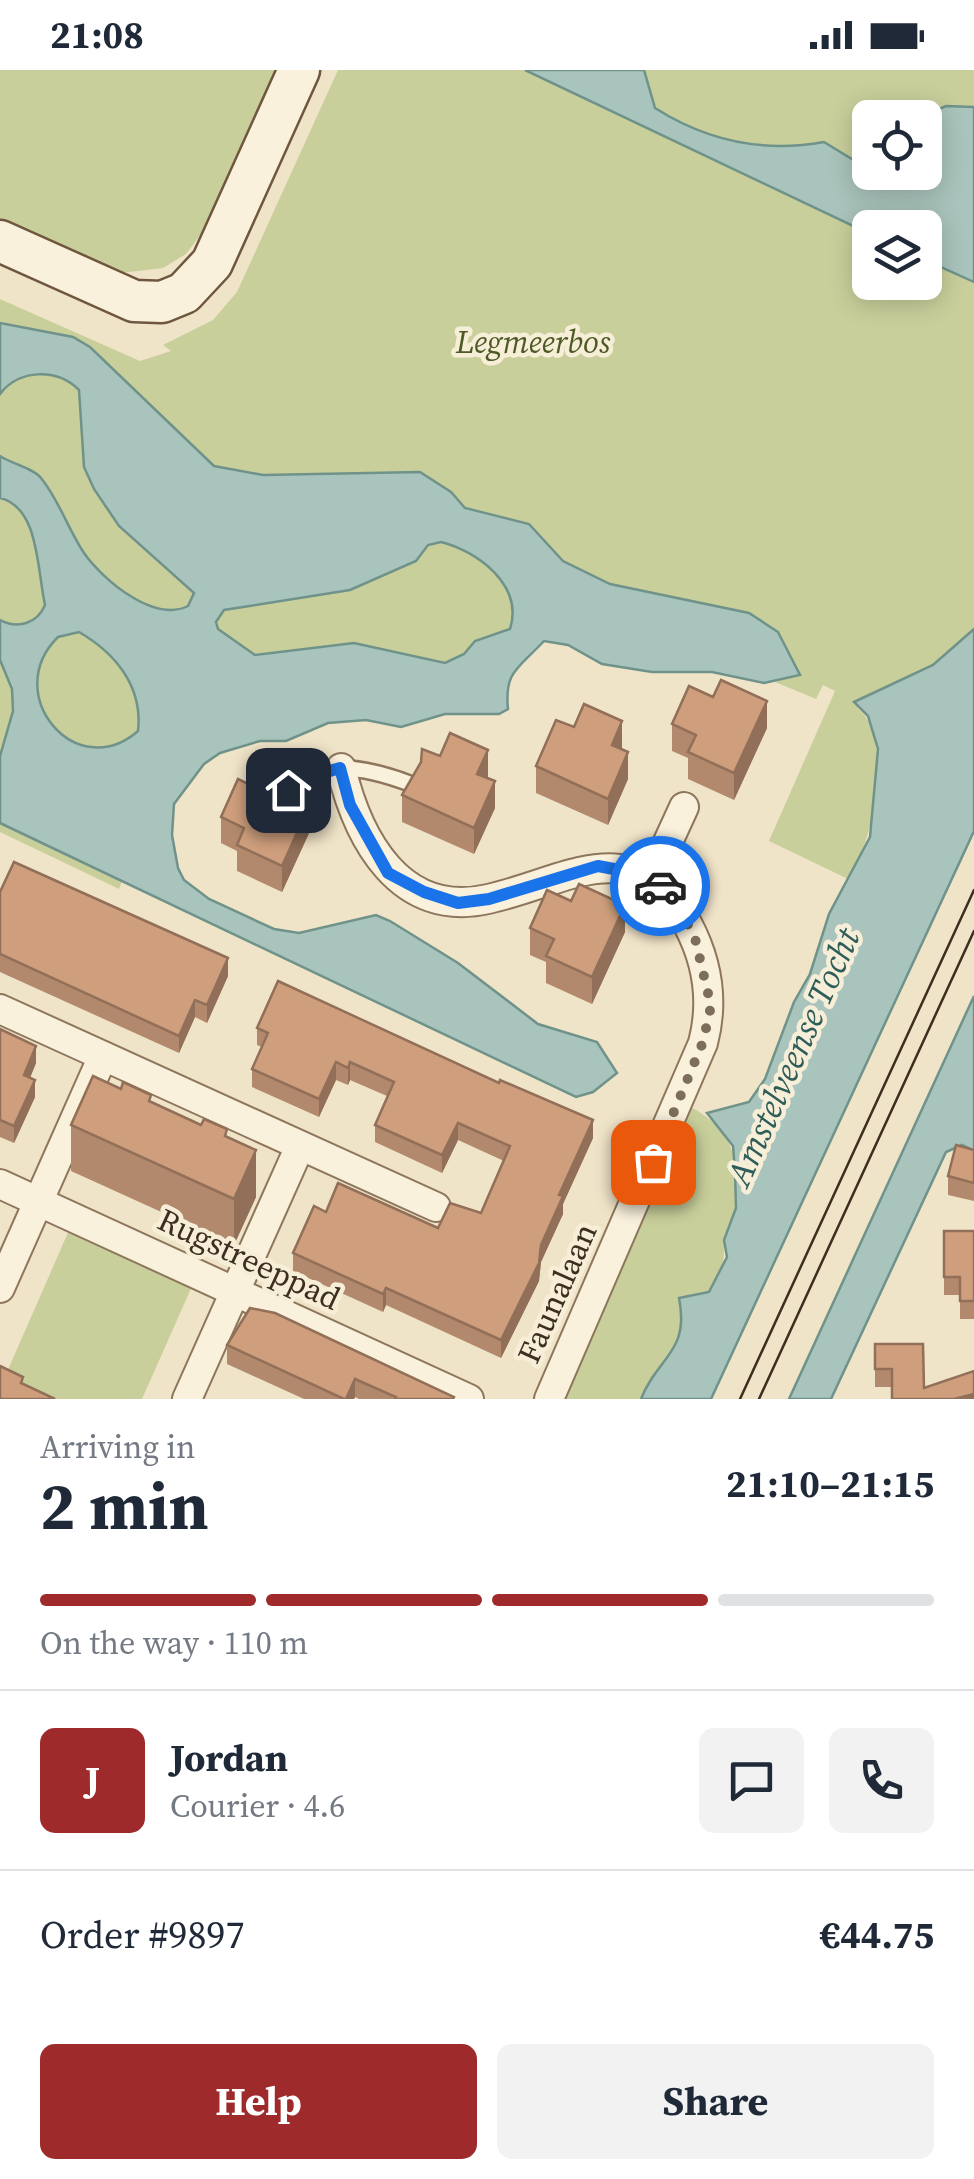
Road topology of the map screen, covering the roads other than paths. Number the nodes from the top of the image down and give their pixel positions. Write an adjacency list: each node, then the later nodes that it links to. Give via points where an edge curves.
1 (300, 70): 2 (street, via 212,262 184,293 134,302)
2 (0, 241)
3 (340, 768): 4 (lane); 5 (lane, via 302,779); 7 (street, via 350,805 388,873 424,892 458,903 489,899 598,866)
4 (411, 784)
5 (281, 802)
6 (684, 807): 7 (street)
7 (651, 879): 18 (street, Faunalaan, via 678,906 695,938 711,992 709,1020)
8 (0, 1009): 9 (street)
9 (103, 1056): 10 (street); 12 (street)
10 (300, 1146): 13 (street); 15 (street)
11 (0, 1184): 12 (street, Rugstreeppad)
12 (38, 1201): 14 (street); 15 (street, Rugstreeppad)
13 (436, 1208)
14 (0, 1288)
15 (234, 1291): 16 (street); 17 (street, Rugstreeppad)
16 (186, 1399)
17 (469, 1399)
18 (548, 1399)

